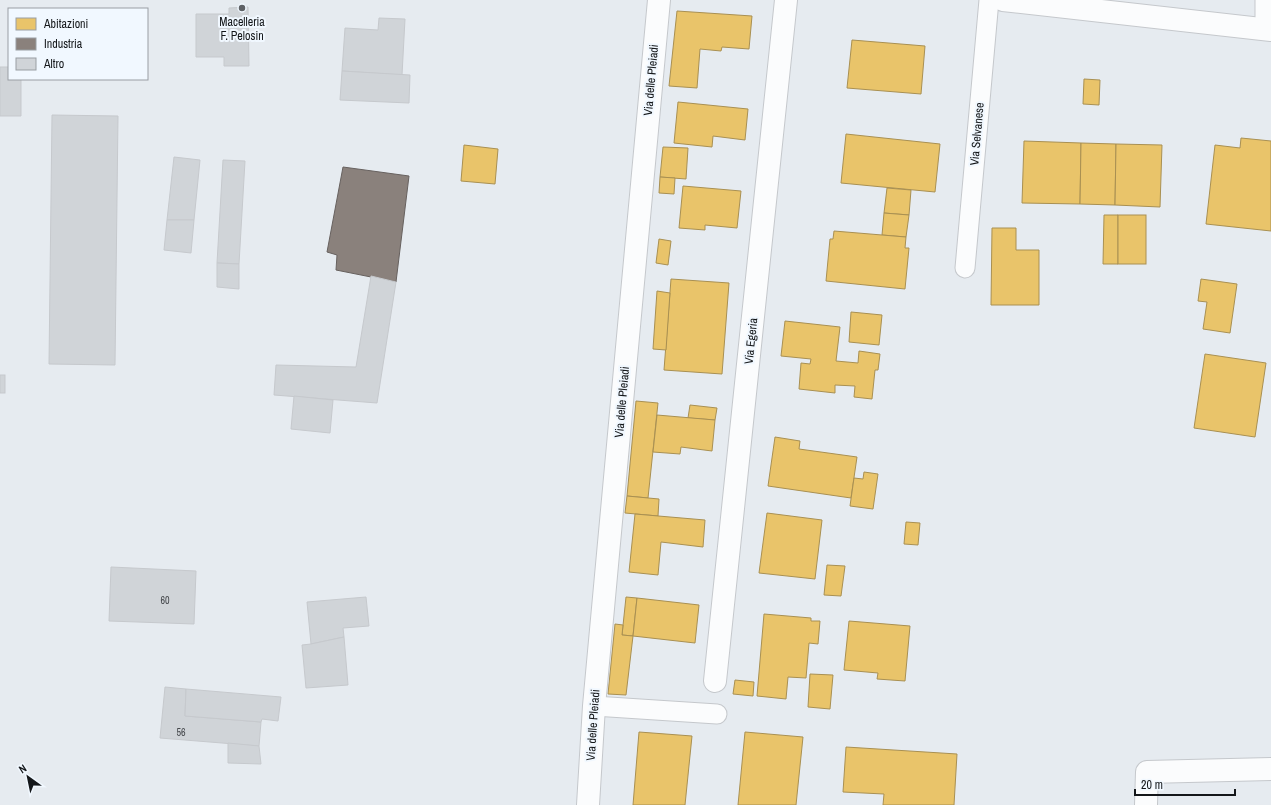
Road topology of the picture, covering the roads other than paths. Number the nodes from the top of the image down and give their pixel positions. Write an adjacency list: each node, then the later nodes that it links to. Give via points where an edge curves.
1 (659, 0): 9 (street, Via delle Pleiadi)
2 (786, 0): 8 (street, Via Egeria)
3 (989, 0): 7 (lane, Via Selvanese)
4 (1004, 0): 6 (street)
5 (1265, 0): 6 (lane)
6 (1268, 30)
7 (965, 268)
8 (715, 681)
9 (594, 706): 10 (lane); 12 (street, Via delle Pleiadi)
10 (716, 714)
11 (1271, 768): 13 (street, via 1147,772)
12 (588, 805)
13 (1146, 805)

